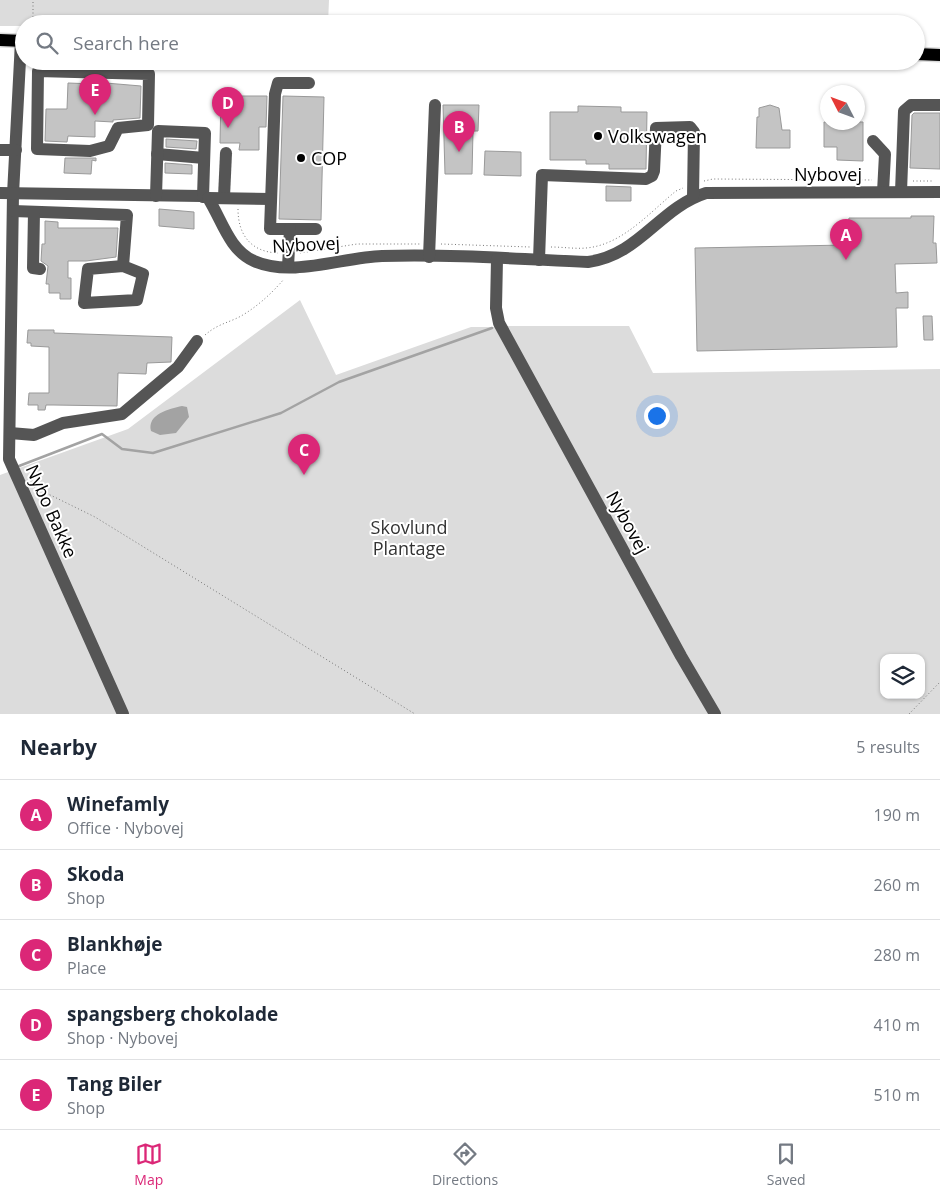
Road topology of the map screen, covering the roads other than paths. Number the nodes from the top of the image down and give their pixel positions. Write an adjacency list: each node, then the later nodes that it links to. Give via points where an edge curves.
1 (0, 40): 2 (main road)
2 (15, 41)
3 (925, 54): 4 (main road)
4 (940, 55)
5 (20, 70): 7 (street, Nybo Bakke)
6 (309, 83): 28 (street, via 278,83)
7 (19, 89): 8 (street); 13 (street, Nybo Bakke)
8 (38, 90): 12 (street); 12 (street, via 38,71 149,74 148,124 118,128 109,146 90,151 36,149)
9 (435, 104): 34 (street)
10 (940, 105): 19 (street, via 911,105 904,111)
11 (873, 141): 18 (street, via 885,154)
12 (37, 144): 13 (street)
13 (16, 147): 14 (street); 22 (street, Nybo Bakke)
14 (0, 150)
15 (226, 153): 25 (street)
16 (157, 154): 17 (street); 17 (street, via 158,131 205,133); 24 (street)
17 (204, 158): 27 (street)
18 (884, 186): 19 (street, Nybovej); 26 (street, Nybovej, via 722,191)
19 (901, 186): 20 (street, Nybovej)
20 (940, 192)
21 (0, 194): 22 (street)
22 (13, 194): 23 (street); 29 (street, Nybo Bakke)
23 (119, 195): 24 (street); 31 (street)
24 (156, 196): 27 (street)
25 (224, 197): 27 (street); 28 (street)
26 (694, 197): 36 (street, Nybovej, via 680,204 621,252 588,262); 36 (street, via 694,132 690,127 656,128 654,171 646,179 542,175)
27 (205, 198): 38 (street, Nybovej, via 238,250 256,262)
28 (271, 199): 32 (street, via 270,229)
29 (13, 211): 30 (street); 41 (street, Nybo Bakke)
30 (34, 212): 31 (street); 39 (street, via 33,268)
31 (119, 215): 37 (street, via 127,215)
32 (290, 229): 33 (street); 38 (street)
33 (316, 229)
34 (430, 250): 35 (street, Nybovej); 38 (street, Nybovej)
35 (497, 259): 36 (street, Nybovej); 44 (street, Nybovej, via 496,308 499,323 680,656)
36 (539, 260)
37 (124, 266): 37 (street, via 88,269 84,304 137,300 143,274)
38 (290, 266)
39 (40, 269)
40 (197, 341): 41 (street, via 178,367 122,414 63,423 34,435)
41 (10, 433): 42 (street, Nybo Bakke)
42 (5, 460): 43 (street, Nybo Bakke)
43 (123, 714)
44 (715, 714)

